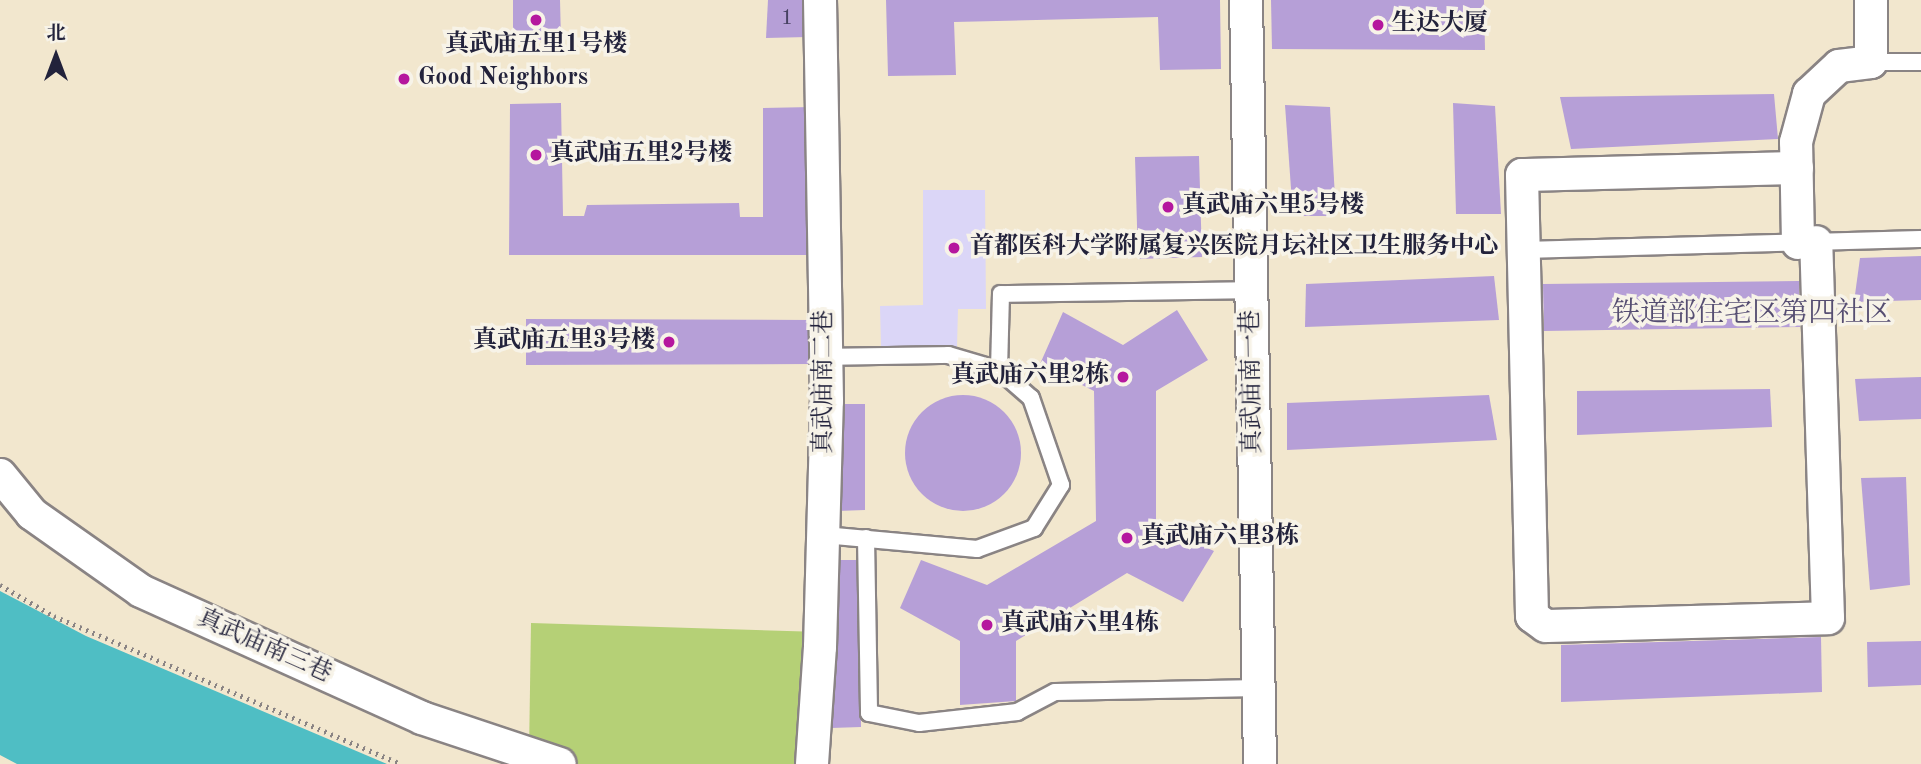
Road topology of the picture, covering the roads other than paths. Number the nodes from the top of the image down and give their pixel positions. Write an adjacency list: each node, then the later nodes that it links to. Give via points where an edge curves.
1 (820, 0): 11 (street, 真武庙南二巷)
2 (1246, 0): 10 (street, 真武庙南一巷)
3 (1871, 0): 4 (street)
4 (1871, 62): 5 (lane); 6 (street, via 1839,66 1809,94 1796,142)
5 (1921, 62)
6 (1797, 168): 8 (street); 9 (street, via 1522,175)
7 (1921, 239): 8 (lane)
8 (1807, 242): 9 (lane); 9 (street, via 1828,618 1546,626 1532,616)
9 (1523, 250)
10 (1252, 290): 12 (lane, via 1001,294); 16 (street, 真武庙南一巷)
11 (826, 356): 12 (lane, via 948,355); 14 (street, 真武庙南二巷)
12 (999, 370): 15 (lane, via 1031,398 1061,485 1034,528 976,549)
13 (0, 475): 17 (street, 真武庙南三巷, via 32,514 141,591 422,718)
14 (824, 534): 15 (lane); 18 (street, 真武庙南二巷)
15 (866, 538): 16 (lane, via 869,713 919,723 1017,712 1055,692)
16 (1259, 688): 19 (street, 真武庙南一巷)
17 (560, 764)
18 (812, 764)
19 (1261, 764)

